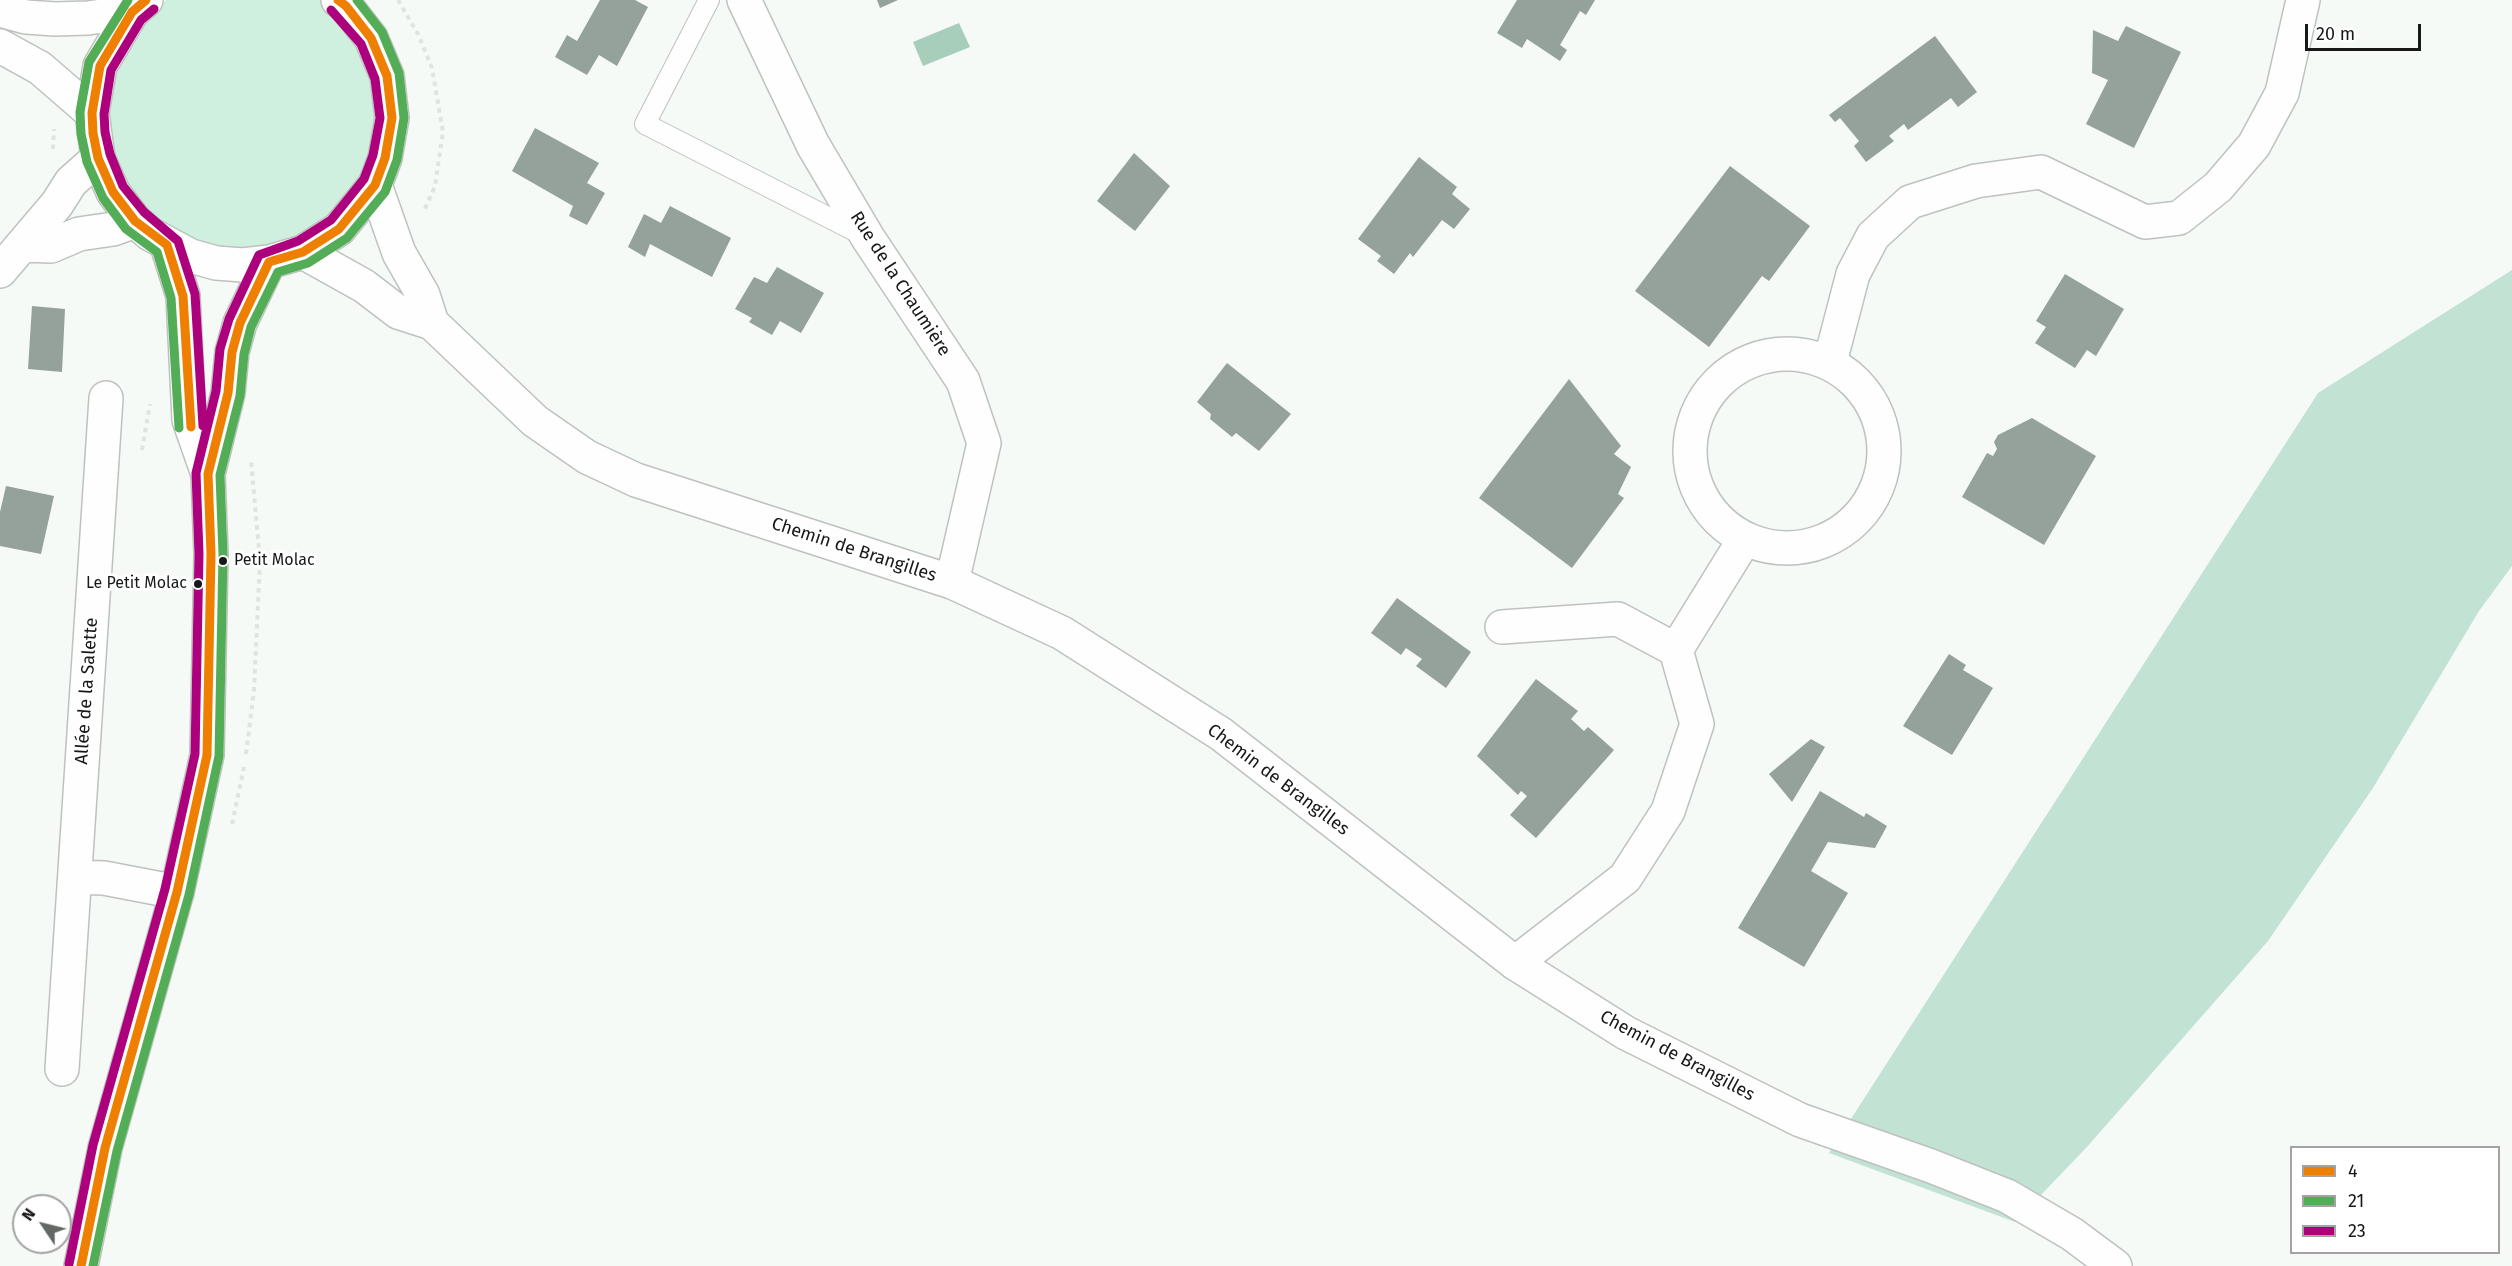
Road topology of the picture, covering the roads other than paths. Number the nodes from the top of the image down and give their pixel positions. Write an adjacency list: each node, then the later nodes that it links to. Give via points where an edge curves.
1 (338, 0): 10 (street, via 371,38 387,76 392,118 385,158)
2 (709, 0): 12 (lane, via 645,124)
3 (744, 0): 12 (street, Rue de la Chaumière, via 813,145)
4 (2303, 0): 19 (street, via 2282,93 2254,145 2218,188 2179,218 2145,222 2041,172 1976,181 1910,202 1873,236 1853,274)
5 (139, 6): 6 (street, via 88,18 55,19); 8 (street, via 100,66)
6 (0, 10)
7 (0, 46): 8 (street, via 40,68)
8 (92, 113): 9 (street)
9 (98, 158): 11 (street, via 113,192); 13 (street, via 71,182)
10 (375, 185): 15 (street, via 339,229); 18 (street, Chemin de Brangilles, via 399,253 423,295)
11 (135, 220): 13 (street, via 113,230 79,234 51,246); 14 (street)
12 (868, 238): 23 (street, Rue de la Chaumière, via 963,381 984,443)
13 (23, 245): 17 (street)
14 (167, 245): 16 (street, via 216,263); 21 (street, via 183,296 189,420)
15 (303, 252): 16 (street); 18 (street, Chemin de Brangilles, via 364,286 398,312)
16 (269, 262): 21 (street, via 240,323)
17 (0, 271)
18 (432, 323): 23 (street, Chemin de Brangilles, via 535,421 587,457 636,480)
19 (1830, 362): 22 (street, via 1858,383 1882,424 1884,466 1865,511 1826,542 1784,550); 22 (street, via 1795,352 1751,359 1711,387 1691,427 1689,468 1707,510)
20 (106, 398): 26 (street, Allée de la Salette)
21 (208, 474): 27 (street, via 211,554 207,755)
22 (1744, 540): 25 (street)
23 (952, 582): 28 (street, Chemin de Brangilles, via 1062,633 1221,734)
24 (1502, 627): 25 (street, via 1618,619)
25 (1676, 650): 28 (street, via 1697,724 1668,811 1625,878)
26 (75, 877): 27 (street, via 104,878); 29 (street, Allée de la Salette)
27 (177, 892): 30 (street, via 105,1148)
28 (1515, 963): 31 (street, Chemin de Brangilles, via 1626,1033 1800,1120 2007,1196 2072,1234)
29 (62, 1069)
30 (81, 1266)
31 (2115, 1266)

